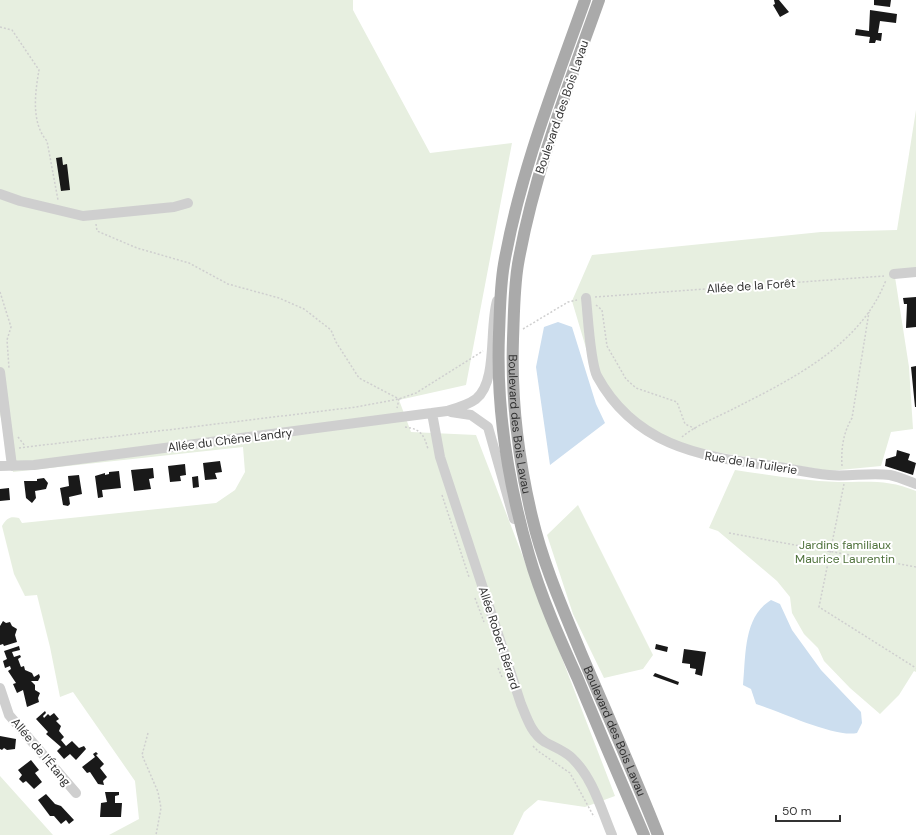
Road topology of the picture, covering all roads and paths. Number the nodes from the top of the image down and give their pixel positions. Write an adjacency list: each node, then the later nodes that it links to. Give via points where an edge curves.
1 (585, 0): 11 (main road, Boulevard des Bois Lavau, via 524,176)
2 (599, 0): 39 (main road, Boulevard des Bois Lavau, via 546,150 523,238 518,267 512,370 522,469 549,573)
3 (0, 27): 6 (path, via 12,30 39,70 35,90 37,118 40,134 47,141)
4 (0, 194): 6 (street)
5 (188, 203): 7 (street, via 174,207)
6 (60, 211): 7 (street, via 83,216)
7 (96, 215): 17 (path, via 97,231 137,248 189,263 228,284 279,298 304,309 331,330 359,378)
8 (916, 272): 9 (street)
9 (891, 275): 12 (path, Allée de la Forêt); 13 (path)
10 (0, 292): 16 (path, via 11,327)
11 (500, 292): 18 (street, Allée du Chêne Landry, via 493,314 490,371 483,390 476,399); 30 (main road, Boulevard des Bois Lavau, via 498,348 503,439)
12 (586, 298): 14 (path, Allée de la Forêt, via 568,302); 21 (path, via 602,310 607,346 626,379 636,388 677,402 685,424); 23 (street, Rue de la Tuilerie, via 597,375 617,405 640,426)
13 (869, 312): 21 (path, via 846,339 803,372); 26 (path, via 852,418 843,442)
14 (521, 331)
15 (488, 348): 17 (path, via 416,393)
16 (4, 373): 25 (street)
17 (399, 399): 20 (path); 22 (path, via 356,407 26,446)
18 (447, 411): 19 (street, Allée du Chêne Landry); 30 (street, Allée du Chêne Landry, via 471,415 488,427 518,535)
19 (432, 413): 20 (street, Allée du Chêne Landry); 37 (street, Allée Robert Bérard, via 440,457 518,696 531,728 544,741 571,757 583,771)
20 (398, 418): 25 (street, Allée du Chêne Landry)
21 (696, 429): 23 (path, via 683,436)
22 (17, 437)
23 (676, 446): 26 (street, Rue de la Tuilerie, via 694,453 732,461)
24 (0, 466): 25 (street, Allée du Chêne Landry)
25 (12, 466)
26 (843, 475): 27 (street, Rue de la Tuilerie, via 890,475); 29 (path)
27 (916, 484)
28 (729, 533): 29 (path)
29 (832, 552): 31 (path); 32 (path, via 820,607)
30 (529, 556): 38 (main road, Boulevard des Bois Lavau, via 559,637)
31 (916, 566)
32 (916, 668)
33 (0, 688): 35 (street, Allée de l’Étang, via 9,715)
34 (148, 733): 36 (path, via 142,755 160,799 161,817)
35 (76, 793)
36 (156, 835)
37 (612, 835)
38 (644, 835)
39 (658, 835)

